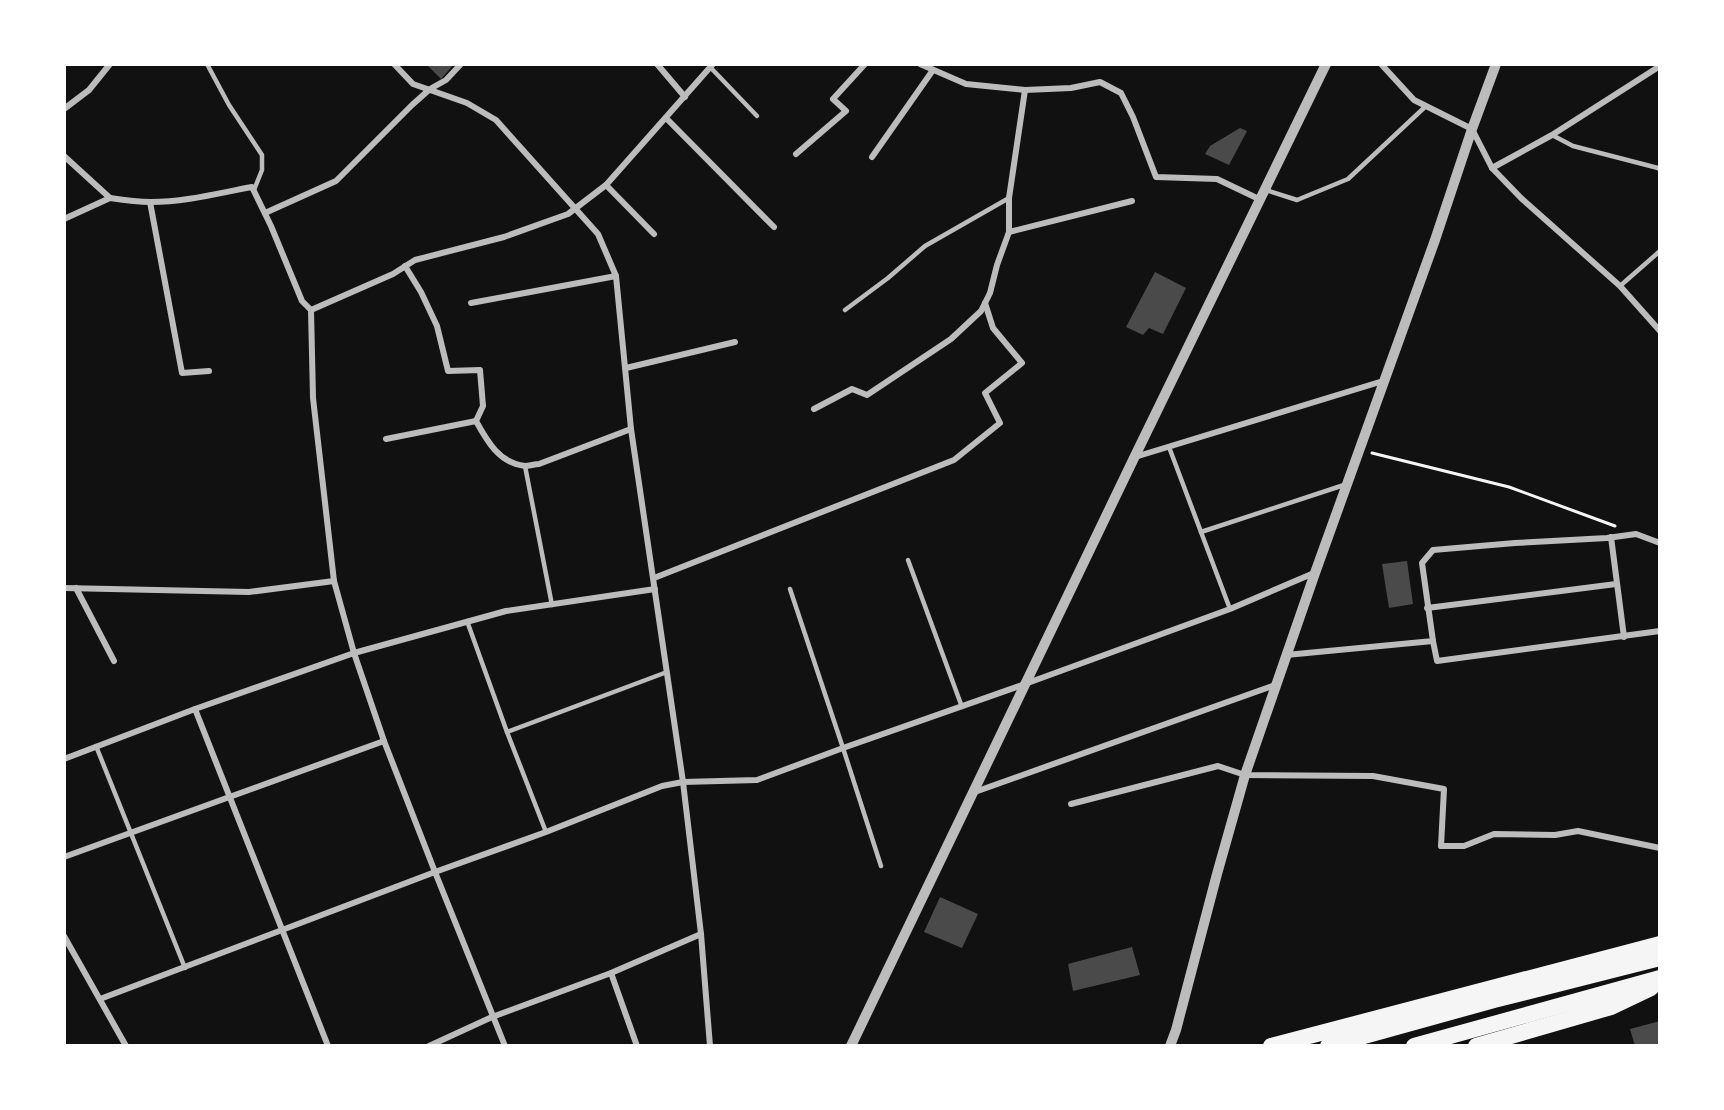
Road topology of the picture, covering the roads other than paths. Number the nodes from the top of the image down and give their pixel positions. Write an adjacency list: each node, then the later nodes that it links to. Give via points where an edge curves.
1 (110, 64): 18 (street, via 90,90)
2 (207, 64): 29 (lane, via 262,155 262,170)
3 (394, 64): 14 (street, via 413,84)
4 (461, 64): 14 (street, via 446,80)
5 (657, 64): 16 (street)
6 (865, 64): 23 (street, via 833,99 846,111)
7 (920, 64): 13 (street)
8 (1326, 64): 30 (street)
9 (1381, 64): 17 (street, via 1414,100)
10 (1496, 64): 21 (street)
11 (712, 66): 16 (street); 19 (lane)
12 (1659, 66): 22 (street)
13 (933, 70): 15 (street, via 966,84); 25 (street)
14 (429, 89): 35 (street, via 467,103 496,120); 36 (street, via 336,182)
15 (1025, 90): 30 (street, via 1100,82 1121,93 1156,177 1217,179); 32 (street)
16 (685, 97): 20 (street)
17 (1426, 106): 21 (street); 30 (lane, via 1348,179 1298,200)
18 (64, 109)
19 (757, 116)
20 (666, 118): 28 (street); 38 (street)
21 (1472, 129): 26 (street); 53 (street)
22 (1551, 135): 26 (street); 27 (lane, via 1573,146)
23 (796, 154)
24 (64, 156): 31 (street)
25 (872, 157)
26 (1491, 168): 44 (street)
27 (1659, 170)
28 (606, 185): 35 (street); 40 (street)
29 (254, 190): 34 (street, via 252,187); 36 (street)
30 (1263, 195): 59 (street)
31 (110, 198): 34 (street); 37 (street)
32 (1009, 198): 39 (street); 48 (lane, via 925,246)
33 (1132, 201): 39 (street)
34 (150, 202): 52 (street, via 182,373)
35 (575, 209): 42 (street, via 504,237); 43 (street, via 598,234)
36 (265, 213): 47 (street, via 302,301)
37 (64, 219)
38 (774, 226)
39 (1009, 232): 46 (street)
40 (654, 234)
41 (1659, 252): 44 (lane)
42 (405, 266): 47 (street); 55 (street, via 437,326 447,370 480,370 483,406)
43 (616, 276): 45 (street); 51 (street)
44 (1620, 286): 49 (street)
45 (471, 303)
46 (985, 303): 54 (street, via 951,339 867,395 852,389); 67 (street, via 993,328 1022,363 985,393 1000,423 954,460)
47 (311, 310): 68 (street, via 313,398)
48 (845, 310)
49 (1659, 331)
50 (735, 342): 51 (street)
51 (626, 368): 56 (street)
52 (208, 371)
53 (1383, 381): 58 (street); 61 (street)
54 (814, 409)
55 (476, 421): 57 (street); 60 (street, via 496,452)
56 (631, 429): 60 (street); 67 (street)
57 (386, 439)
58 (1169, 447): 59 (street); 62 (lane)
59 (1134, 458): 85 (street)
60 (525, 466): 74 (lane)
61 (1347, 485): 62 (lane); 66 (street)
62 (1201, 532): 76 (lane)
63 (1611, 537): 64 (street, via 1636,534); 69 (street); 75 (street, via 1432,550 1422,563)
64 (1659, 543)
65 (908, 560): 87 (lane)
66 (1315, 573): 76 (street); 82 (street)
67 (654, 578): 72 (street)
68 (334, 581): 71 (street, via 249,592); 81 (street)
69 (1616, 584): 75 (street); 79 (street)
70 (64, 588): 71 (street)
71 (76, 588): 83 (street)
72 (655, 589): 74 (street); 84 (street)
73 (790, 589): 92 (lane)
74 (552, 604): 77 (street)
75 (1427, 608): 80 (street)
76 (1230, 609): 85 (street)
77 (467, 621): 81 (street); 89 (lane)
78 (1659, 631): 79 (street)
79 (1624, 637): 80 (street, via 1437,661)
80 (1433, 641): 82 (street)
81 (354, 653): 88 (street); 90 (street)
82 (1286, 656): 86 (street)
83 (114, 661)
84 (667, 672): 89 (lane); 95 (street)
85 (1025, 684): 87 (street); 96 (street)
86 (1275, 685): 94 (street); 96 (street)
87 (962, 707): 92 (street)
88 (195, 709): 91 (street); 97 (street)
89 (507, 732): 99 (lane)
90 (384, 741): 97 (street); 104 (street)
91 (96, 746): 93 (street); 100 (lane)
92 (843, 747): 95 (street, via 757,780); 103 (lane)
93 (64, 759)
94 (1245, 775): 98 (street, via 1218,766); 101 (street, via 1373,776 1444,789 1441,846 1464,846 1494,834 1555,835 1578,831); 123 (street)
95 (683, 782): 99 (street, via 662,786); 106 (street)
96 (972, 793): 122 (street)
97 (230, 797): 100 (street); 105 (street)
98 (1071, 804)
99 (546, 832): 104 (street)
100 (131, 833): 102 (street); 110 (lane)
101 (1659, 848)
102 (64, 857)
103 (881, 866)
104 (435, 873): 105 (street); 115 (street)
105 (283, 930): 110 (street); 117 (street)
106 (701, 934): 111 (street); 121 (street)
107 (64, 936): 114 (street)
108 (1659, 944): 124 (highway)
109 (1659, 958): 125 (highway)
110 (185, 968): 114 (street)
111 (611, 973): 115 (street); 120 (street)
112 (1659, 978): 126 (highway)
113 (1659, 984): 127 (highway, via 1611,1007)
114 (100, 999): 116 (street)
115 (492, 1017): 118 (street); 119 (street)
116 (126, 1046)
117 (328, 1046)
118 (429, 1046)
119 (505, 1046)
120 (637, 1046)
121 (710, 1046)
122 (851, 1046)
123 (1170, 1046)
124 (1271, 1046)
125 (1328, 1046)
126 (1414, 1046)
127 (1476, 1046)

